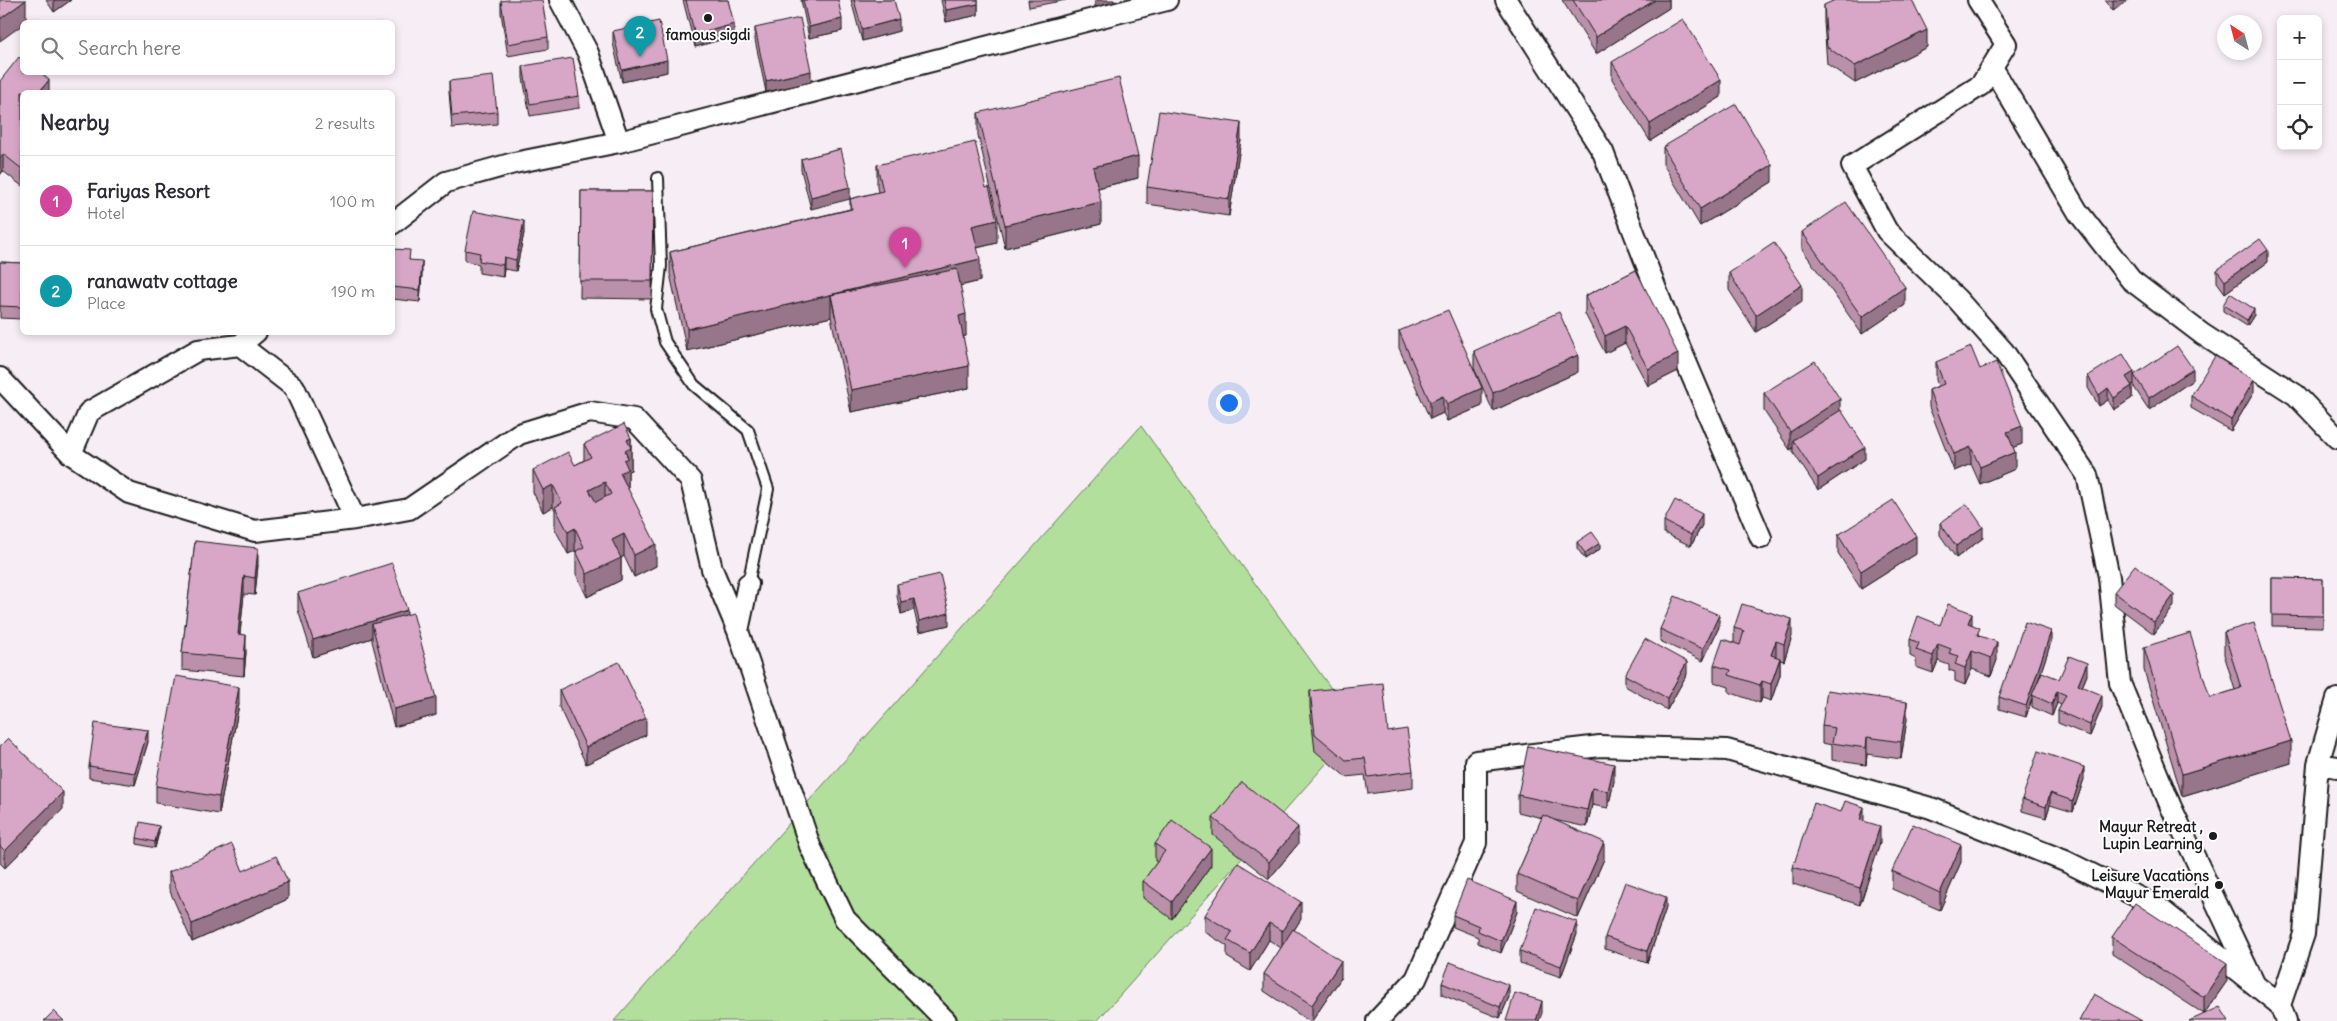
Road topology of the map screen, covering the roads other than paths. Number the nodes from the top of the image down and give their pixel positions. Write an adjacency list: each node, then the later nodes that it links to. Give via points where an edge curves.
1 (560, 0): 6 (street, via 588,53)
2 (1167, 0): 6 (street)
3 (1506, 0): 15 (street, via 1603,152 1666,315)
4 (1978, 0): 5 (street, via 2006,44)
5 (1992, 67): 12 (street, via 2078,212 2130,280 2202,334 2296,395); 20 (street, via 1981,86 1852,166 1887,231 1957,299 2004,352 2087,476 2108,577 2120,683 2171,807)
6 (619, 142): 8 (street, via 514,163 446,182)
7 (658, 178): 16 (lane, via 661,266 656,309 665,342 694,385 748,430 768,489)
8 (395, 222)
9 (252, 335): 10 (street)
10 (240, 345): 13 (street, via 198,350 89,412); 14 (street, via 294,386)
11 (0, 378): 13 (street)
12 (2337, 438)
13 (71, 454): 14 (street, via 129,493 256,530)
14 (355, 518): 17 (street, via 409,509 519,434 590,412 634,419 691,481 712,569)
15 (1761, 538)
16 (748, 584): 17 (street)
17 (738, 631): 22 (street, via 810,846 845,919)
18 (2337, 699): 19 (street)
19 (2328, 765): 21 (street, via 2304,934)
20 (2255, 985): 21 (street); 23 (street, via 2158,907 2065,861 1931,808 1727,750 1600,746 1476,760 1476,843 1416,979)
21 (2283, 1013)
22 (946, 1021)
23 (1377, 1021)

